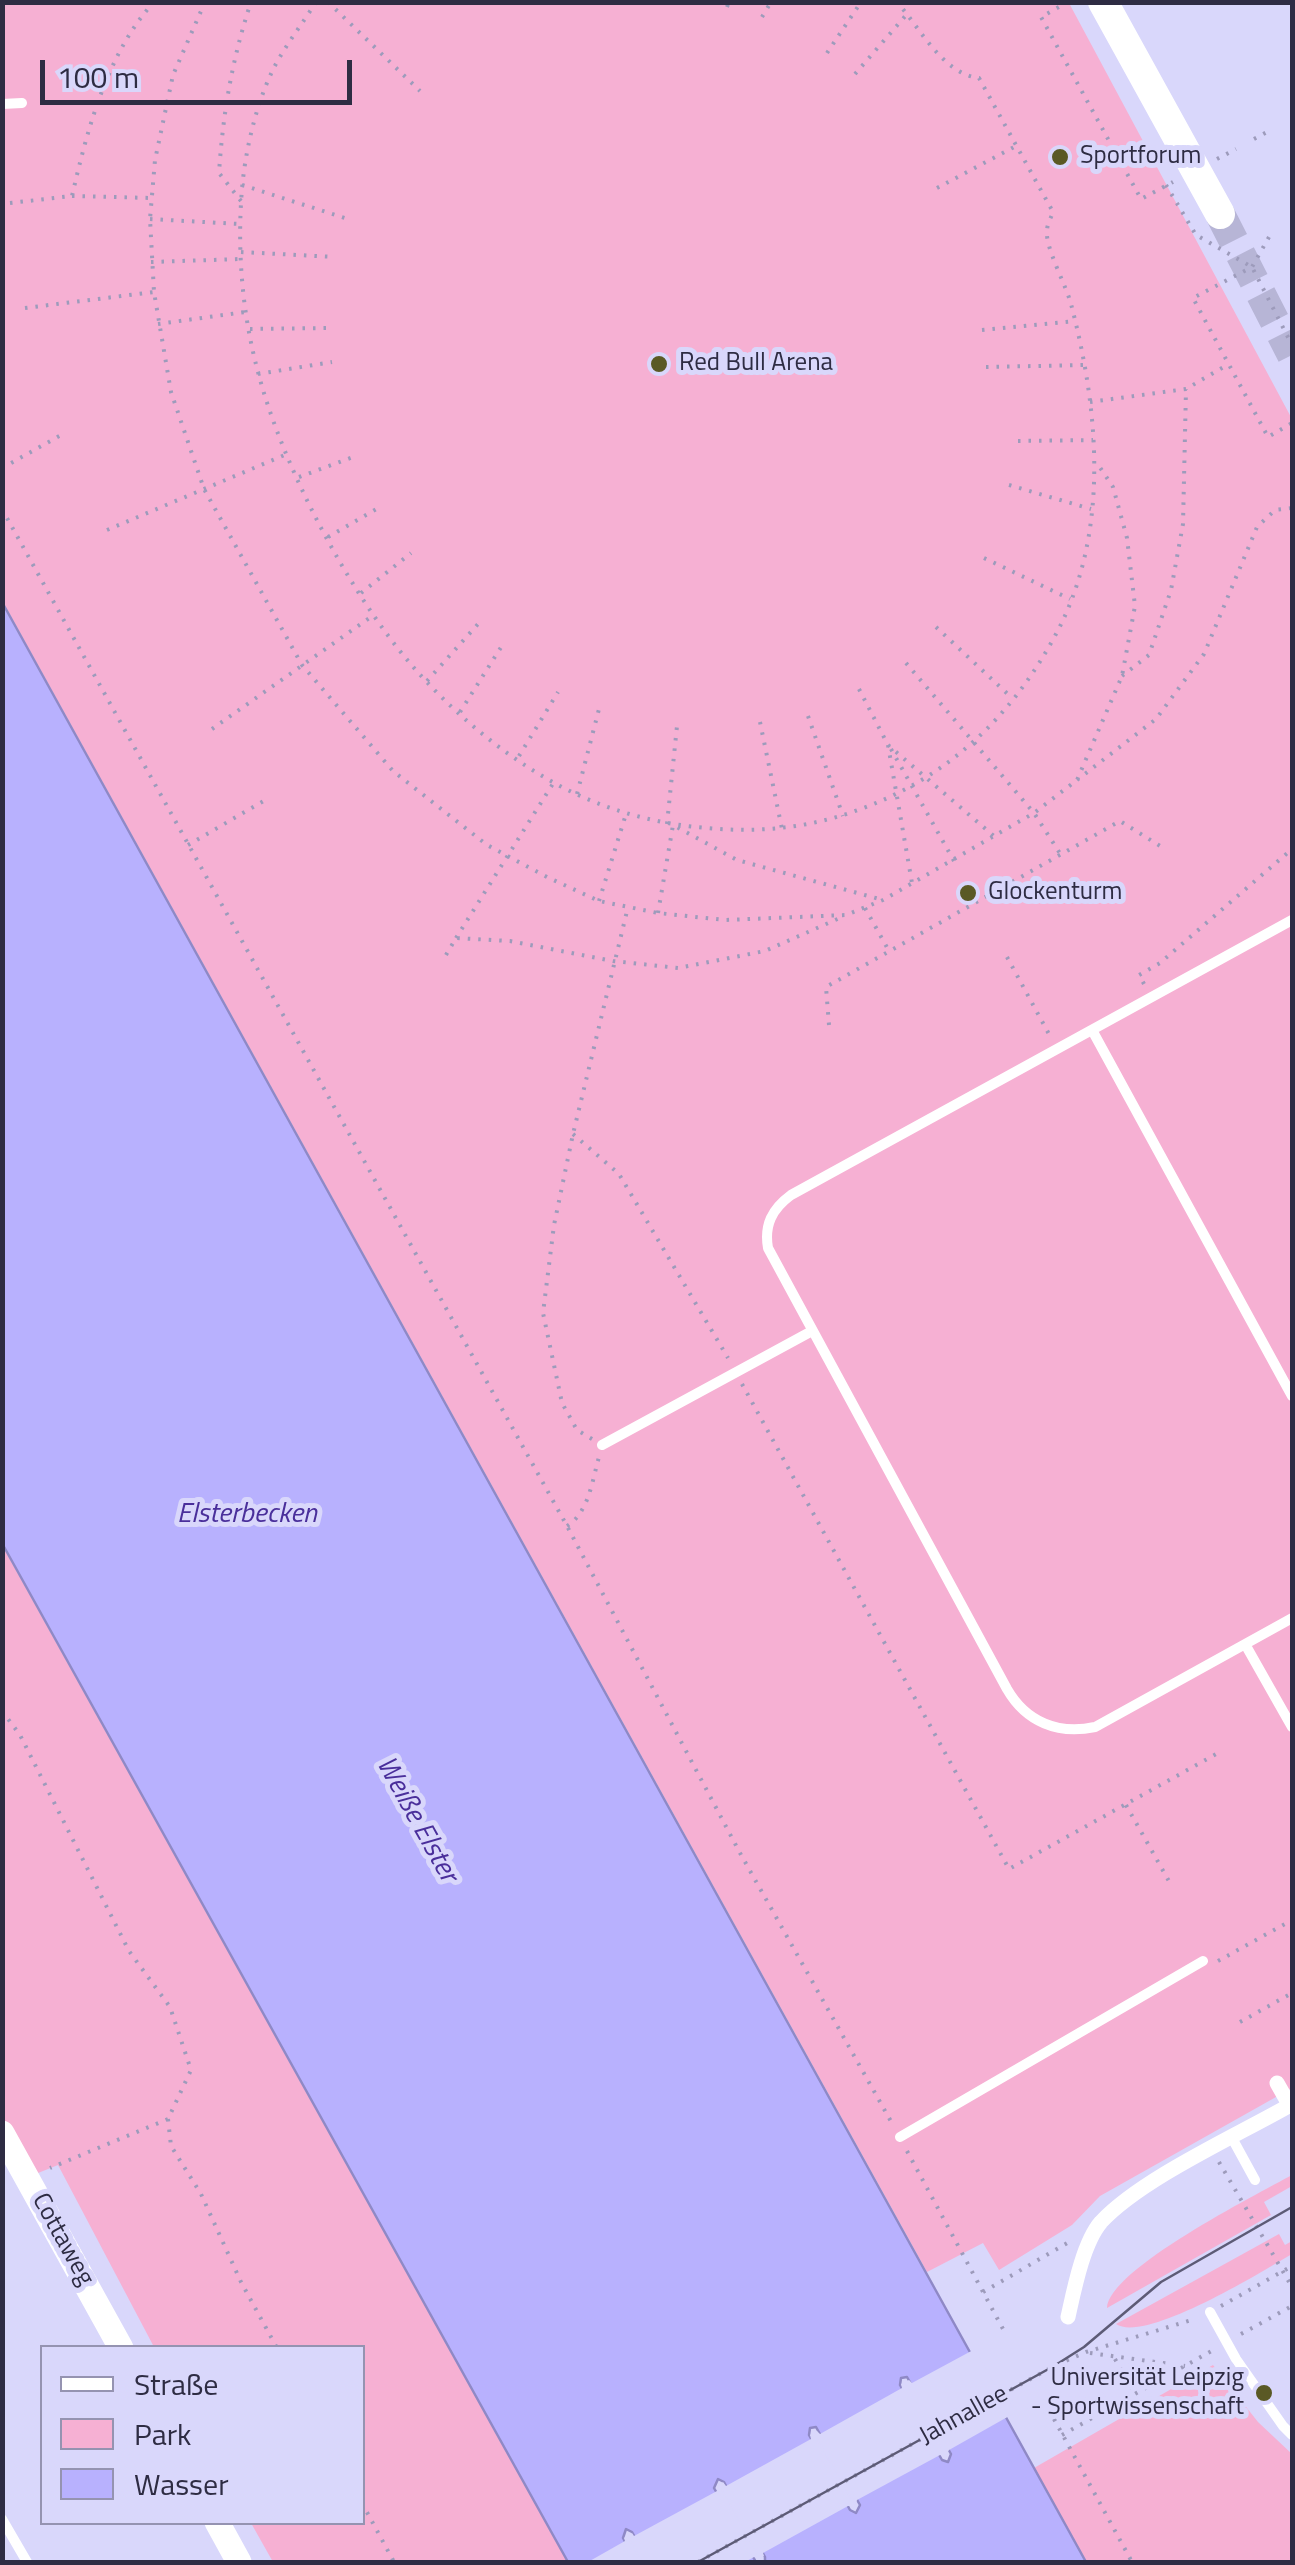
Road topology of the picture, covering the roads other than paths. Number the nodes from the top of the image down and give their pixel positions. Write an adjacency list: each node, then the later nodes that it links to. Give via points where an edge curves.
1 (1104, 2): 4 (main road)
2 (22, 102): 3 (lane)
3 (2, 104)
4 (1220, 214)
5 (1292, 920): 6 (lane)
6 (1092, 1030): 7 (lane, via 781,1202 768,1222 768,1248); 8 (lane)
7 (812, 1331): 9 (lane); 11 (lane, via 1013,1700 1032,1718 1068,1730 1095,1727)
8 (1292, 1396)
9 (602, 1445)
10 (1292, 1618): 11 (lane)
11 (1245, 1644): 12 (lane)
12 (1292, 1726)
13 (1204, 1964): 17 (lane)
14 (1276, 2083): 15 (street)
15 (1291, 2105): 18 (street)
16 (2, 2132): 22 (street, Cottaweg)
17 (900, 2137)
18 (1232, 2138): 19 (lane); 21 (street, via 1142,2189 1099,2224)
19 (1256, 2180)
20 (1210, 2312): 23 (lane)
21 (1068, 2317)
22 (119, 2345)
23 (1292, 2435)
24 (2, 2519): 26 (lane)
25 (219, 2525): 27 (street)
26 (27, 2562)
27 (239, 2562)

